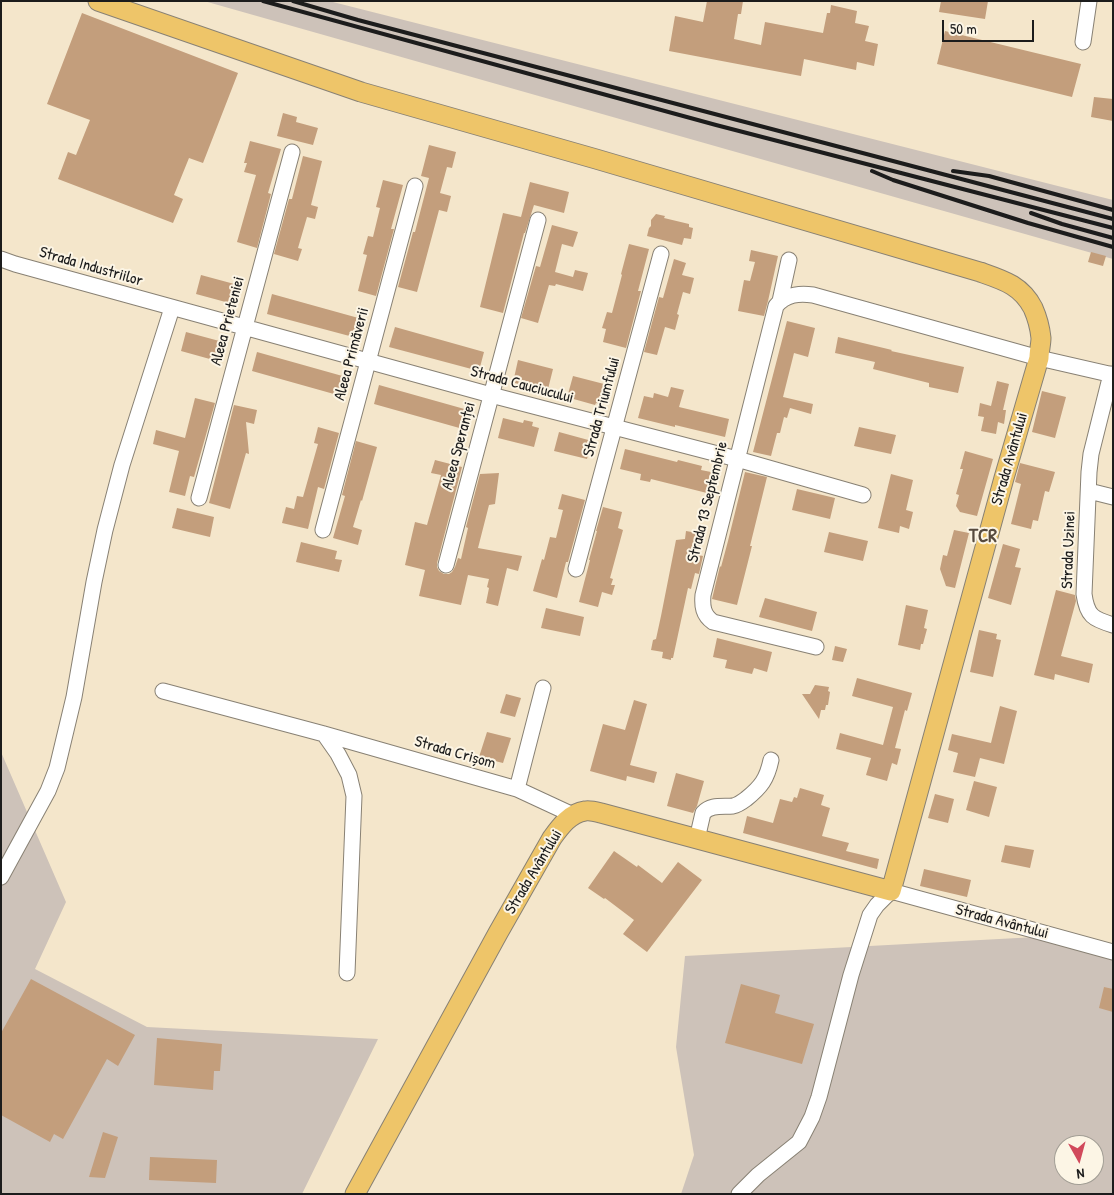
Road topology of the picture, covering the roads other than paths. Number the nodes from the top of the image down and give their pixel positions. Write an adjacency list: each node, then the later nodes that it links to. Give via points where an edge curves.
1 (98, 1): 13 (main road, Strada Avântului, via 361,92 1002,280 1028,298 1037,317 1041,338)
2 (1088, 1): 3 (street)
3 (1083, 42)
4 (292, 152): 12 (street, Aleea Prieteniei)
5 (415, 186): 14 (street, Aleea Primăverii)
6 (538, 220): 16 (street, Aleea Speranței)
7 (661, 254): 17 (street, Strada Triumfului)
8 (1, 259): 11 (street, Strada Industriilor)
9 (789, 260): 10 (street, Strada 13 Septembrie)
10 (780, 301): 13 (street, via 794,294 813,295); 18 (street, Strada 13 Septembrie, via 776,306)
11 (172, 308): 12 (street, Strada Cauciucului); 35 (street, via 105,530 74,697 57,768 48,791)
12 (244, 328): 14 (street, Strada Cauciucului); 22 (street, Aleea Prieteniei)
13 (1038, 358): 15 (street, Strada Uzinei); 36 (main road, Strada Avântului)
14 (368, 362): 16 (street, Strada Cauciucului); 23 (street, Aleea Primăverii)
15 (1112, 374): 19 (street, Strada Uzinei, via 1091,454)
16 (491, 395): 17 (street, Strada Cauciucului); 24 (street, Aleea Speranței)
17 (615, 428): 18 (street, Strada Cauciucului); 25 (street, Strada Triumfului)
18 (737, 459): 20 (street, Strada Cauciucului); 27 (street, Strada 13 Septembrie, via 703,595 705,613 713,622)
19 (1089, 491): 21 (street, Strada Uzinei); 26 (street, Strada Uzinei, via 1085,604 1098,621)
20 (863, 495)
21 (1113, 497)
22 (199, 498)
23 (323, 530)
24 (446, 565)
25 (576, 569)
26 (1113, 625)
27 (816, 647)
28 (542, 688): 32 (street)
29 (163, 691): 30 (street, Strada Crișom)
30 (324, 734): 32 (street, Strada Crișom); 38 (street, via 349,775 354,796)
31 (771, 760): 34 (street, via 768,774 756,791 736,806 713,807 703,813)
32 (516, 789): 33 (street, Strada Crișom)
33 (573, 816): 34 (main road, Strada Avântului, via 586,811 602,813); 39 (main road, Strada Avântului, via 552,838)
34 (697, 839): 36 (main road, Strada Avântului)
35 (1, 877)
36 (892, 891): 37 (street, Strada Avântului); 40 (street, via 870,914 812,1117 799,1142)
37 (1113, 952)
38 (346, 973)
39 (355, 1194)
40 (739, 1194)

